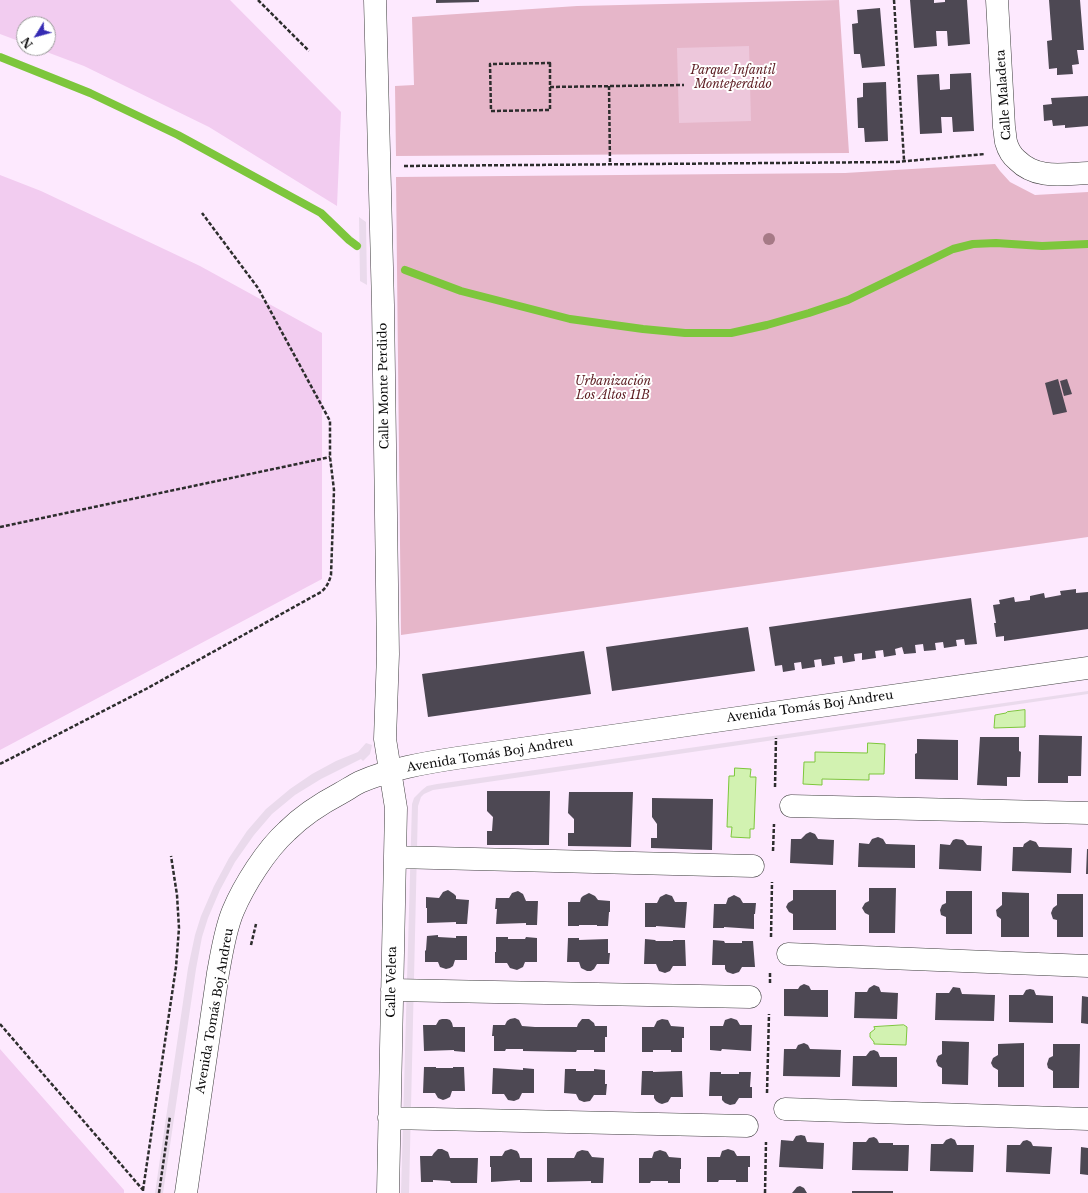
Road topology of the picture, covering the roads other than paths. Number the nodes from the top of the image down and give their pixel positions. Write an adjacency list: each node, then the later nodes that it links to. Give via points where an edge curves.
1 (374, 0): 5 (street, Calle Monte Perdido, via 382,270 388,654 386,739)
2 (997, 0): 3 (street, Calle Maladeta, via 1004,127 1006,142 1013,156 1023,166 1038,173)
3 (1088, 173)
4 (1088, 668): 5 (street, Avenida Tomás Boj Andreu, via 457,758)
5 (390, 772): 8 (street, Calle Veleta, via 396,808); 18 (street, Avenida Tomás Boj Andreu, via 360,782 309,812 286,831 263,858 233,911 224,939 218,973)
6 (790, 806): 7 (street)
7 (1088, 813)
8 (395, 857): 9 (street); 12 (street, Calle Veleta)
9 (753, 866)
10 (788, 954): 11 (street)
11 (1088, 966)
12 (392, 990): 13 (street); 15 (street, Calle Veleta)
13 (750, 997)
14 (785, 1109): 16 (street)
15 (389, 1118): 17 (street); 19 (street, Calle Veleta)
16 (1088, 1119)
17 (748, 1126)
18 (186, 1193)
19 (388, 1193)

